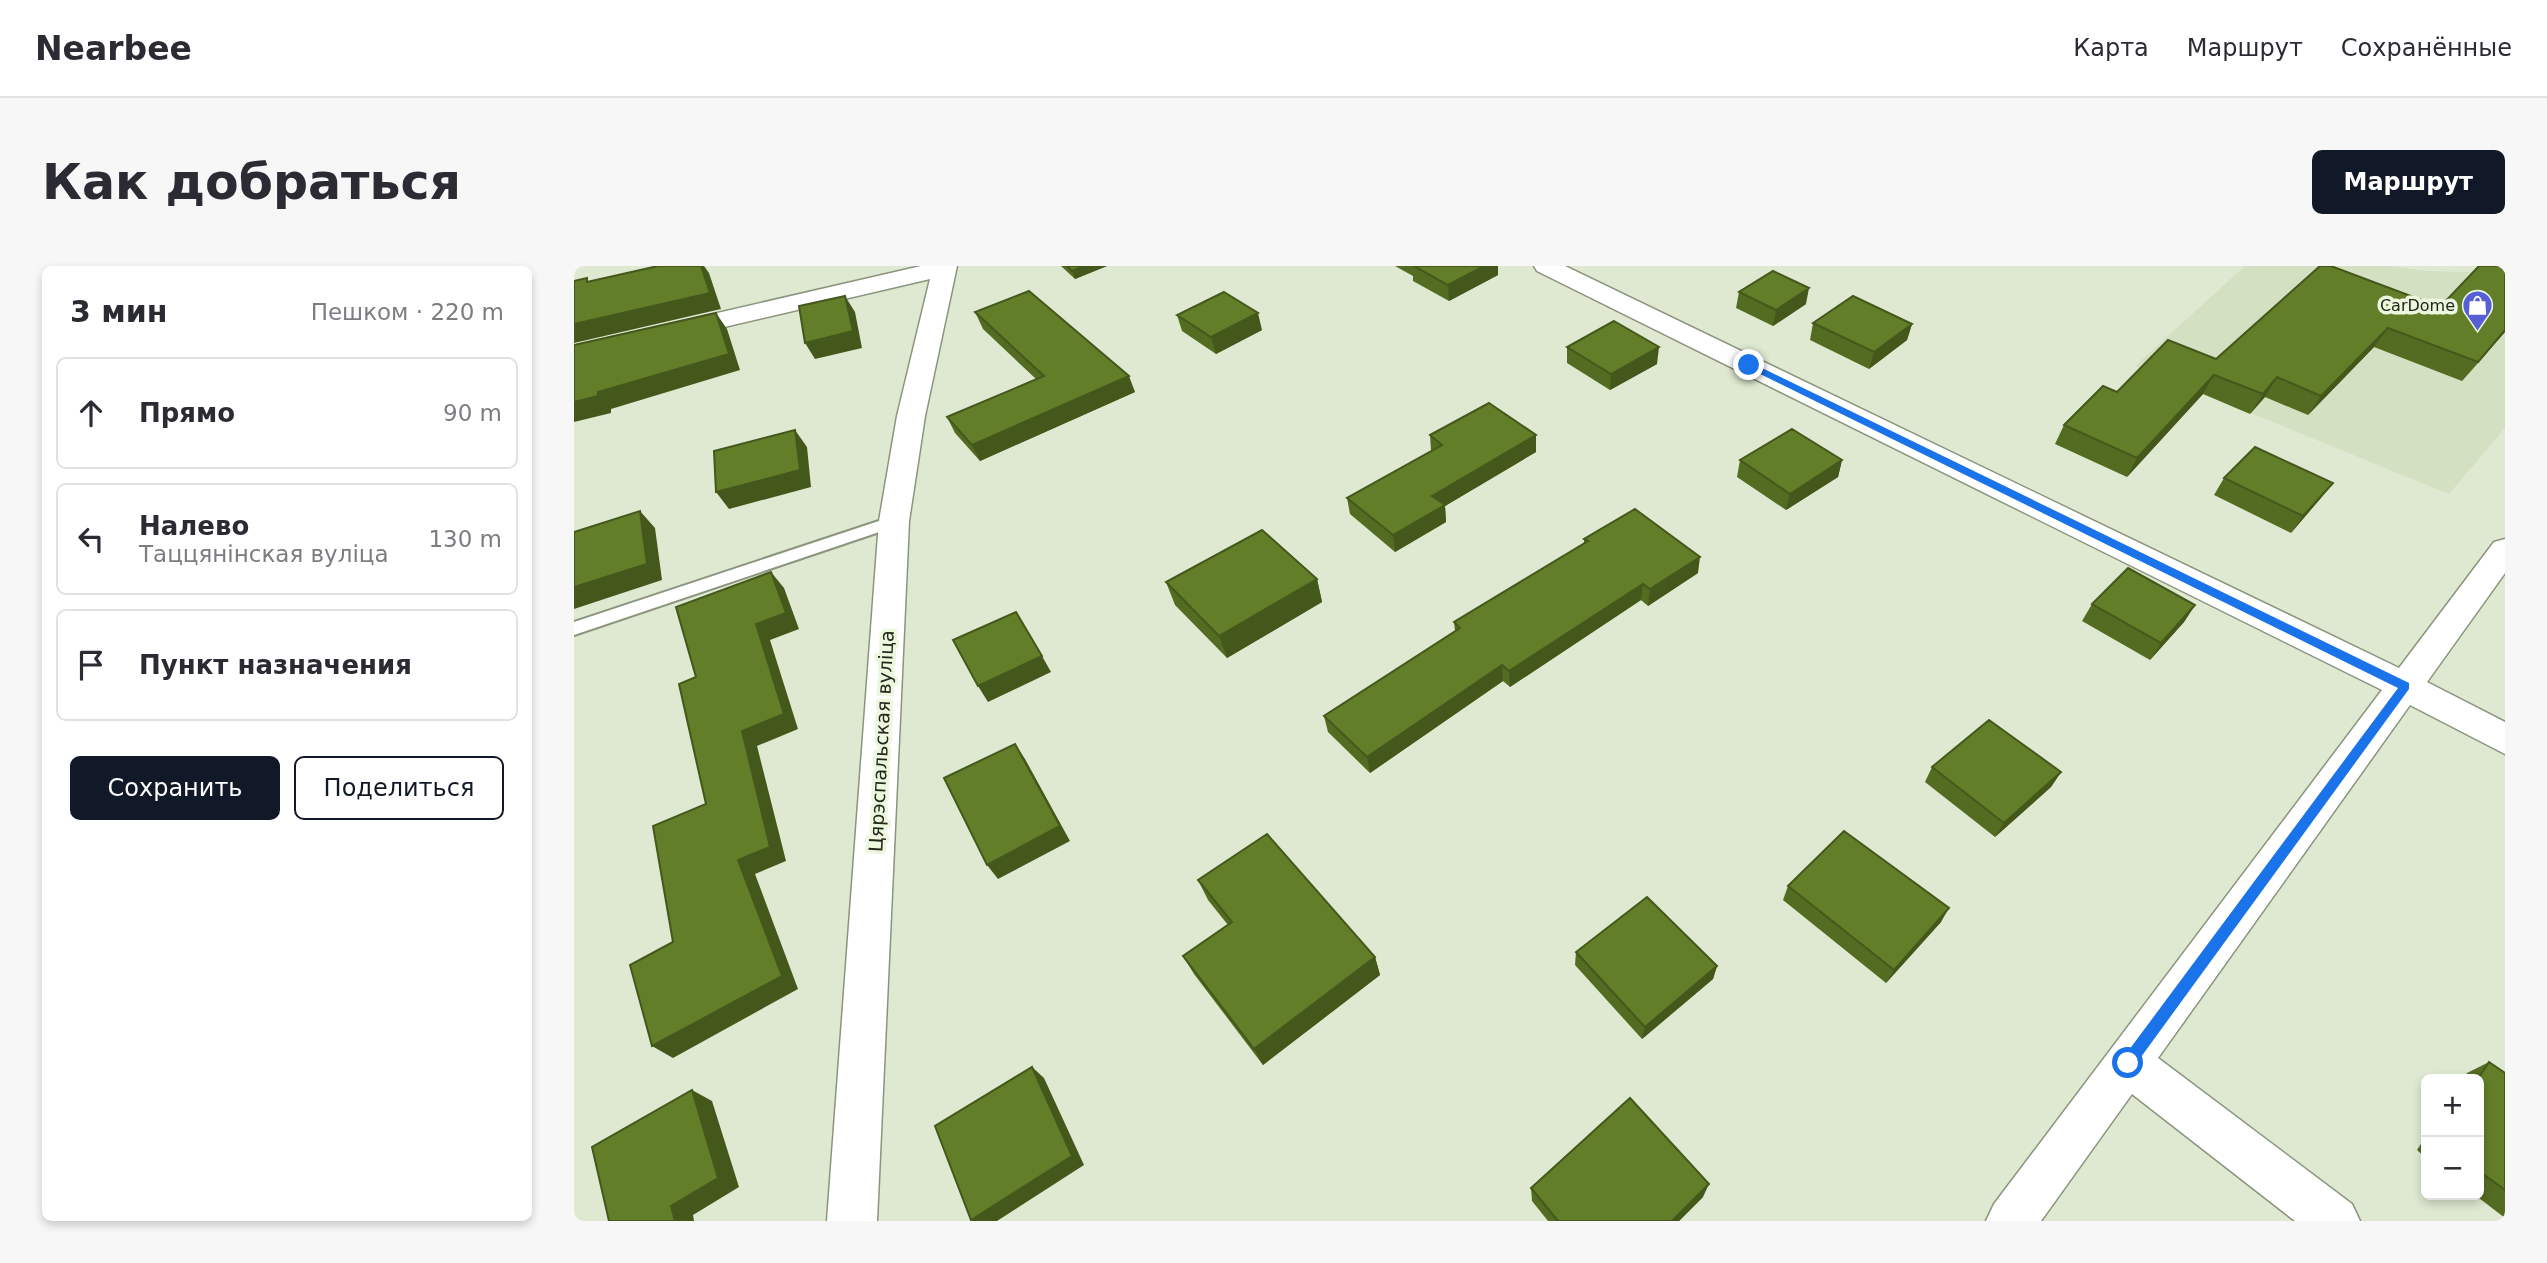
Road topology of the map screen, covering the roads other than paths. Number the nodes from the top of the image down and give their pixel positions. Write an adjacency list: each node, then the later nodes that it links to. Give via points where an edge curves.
1 (1546, 266): 7 (street)
2 (944, 267): 3 (street); 4 (street, Цярэспальская вуліца, via 911,416)
3 (574, 354)
4 (894, 521): 6 (lane); 10 (street, Цярэспальская вуліца)
5 (2505, 551): 7 (street)
6 (574, 629)
7 (2405, 686): 8 (street); 9 (street)
8 (2505, 739)
9 (2128, 1063): 11 (street); 12 (street)
10 (852, 1221)
11 (2011, 1221)
12 (2335, 1221)

